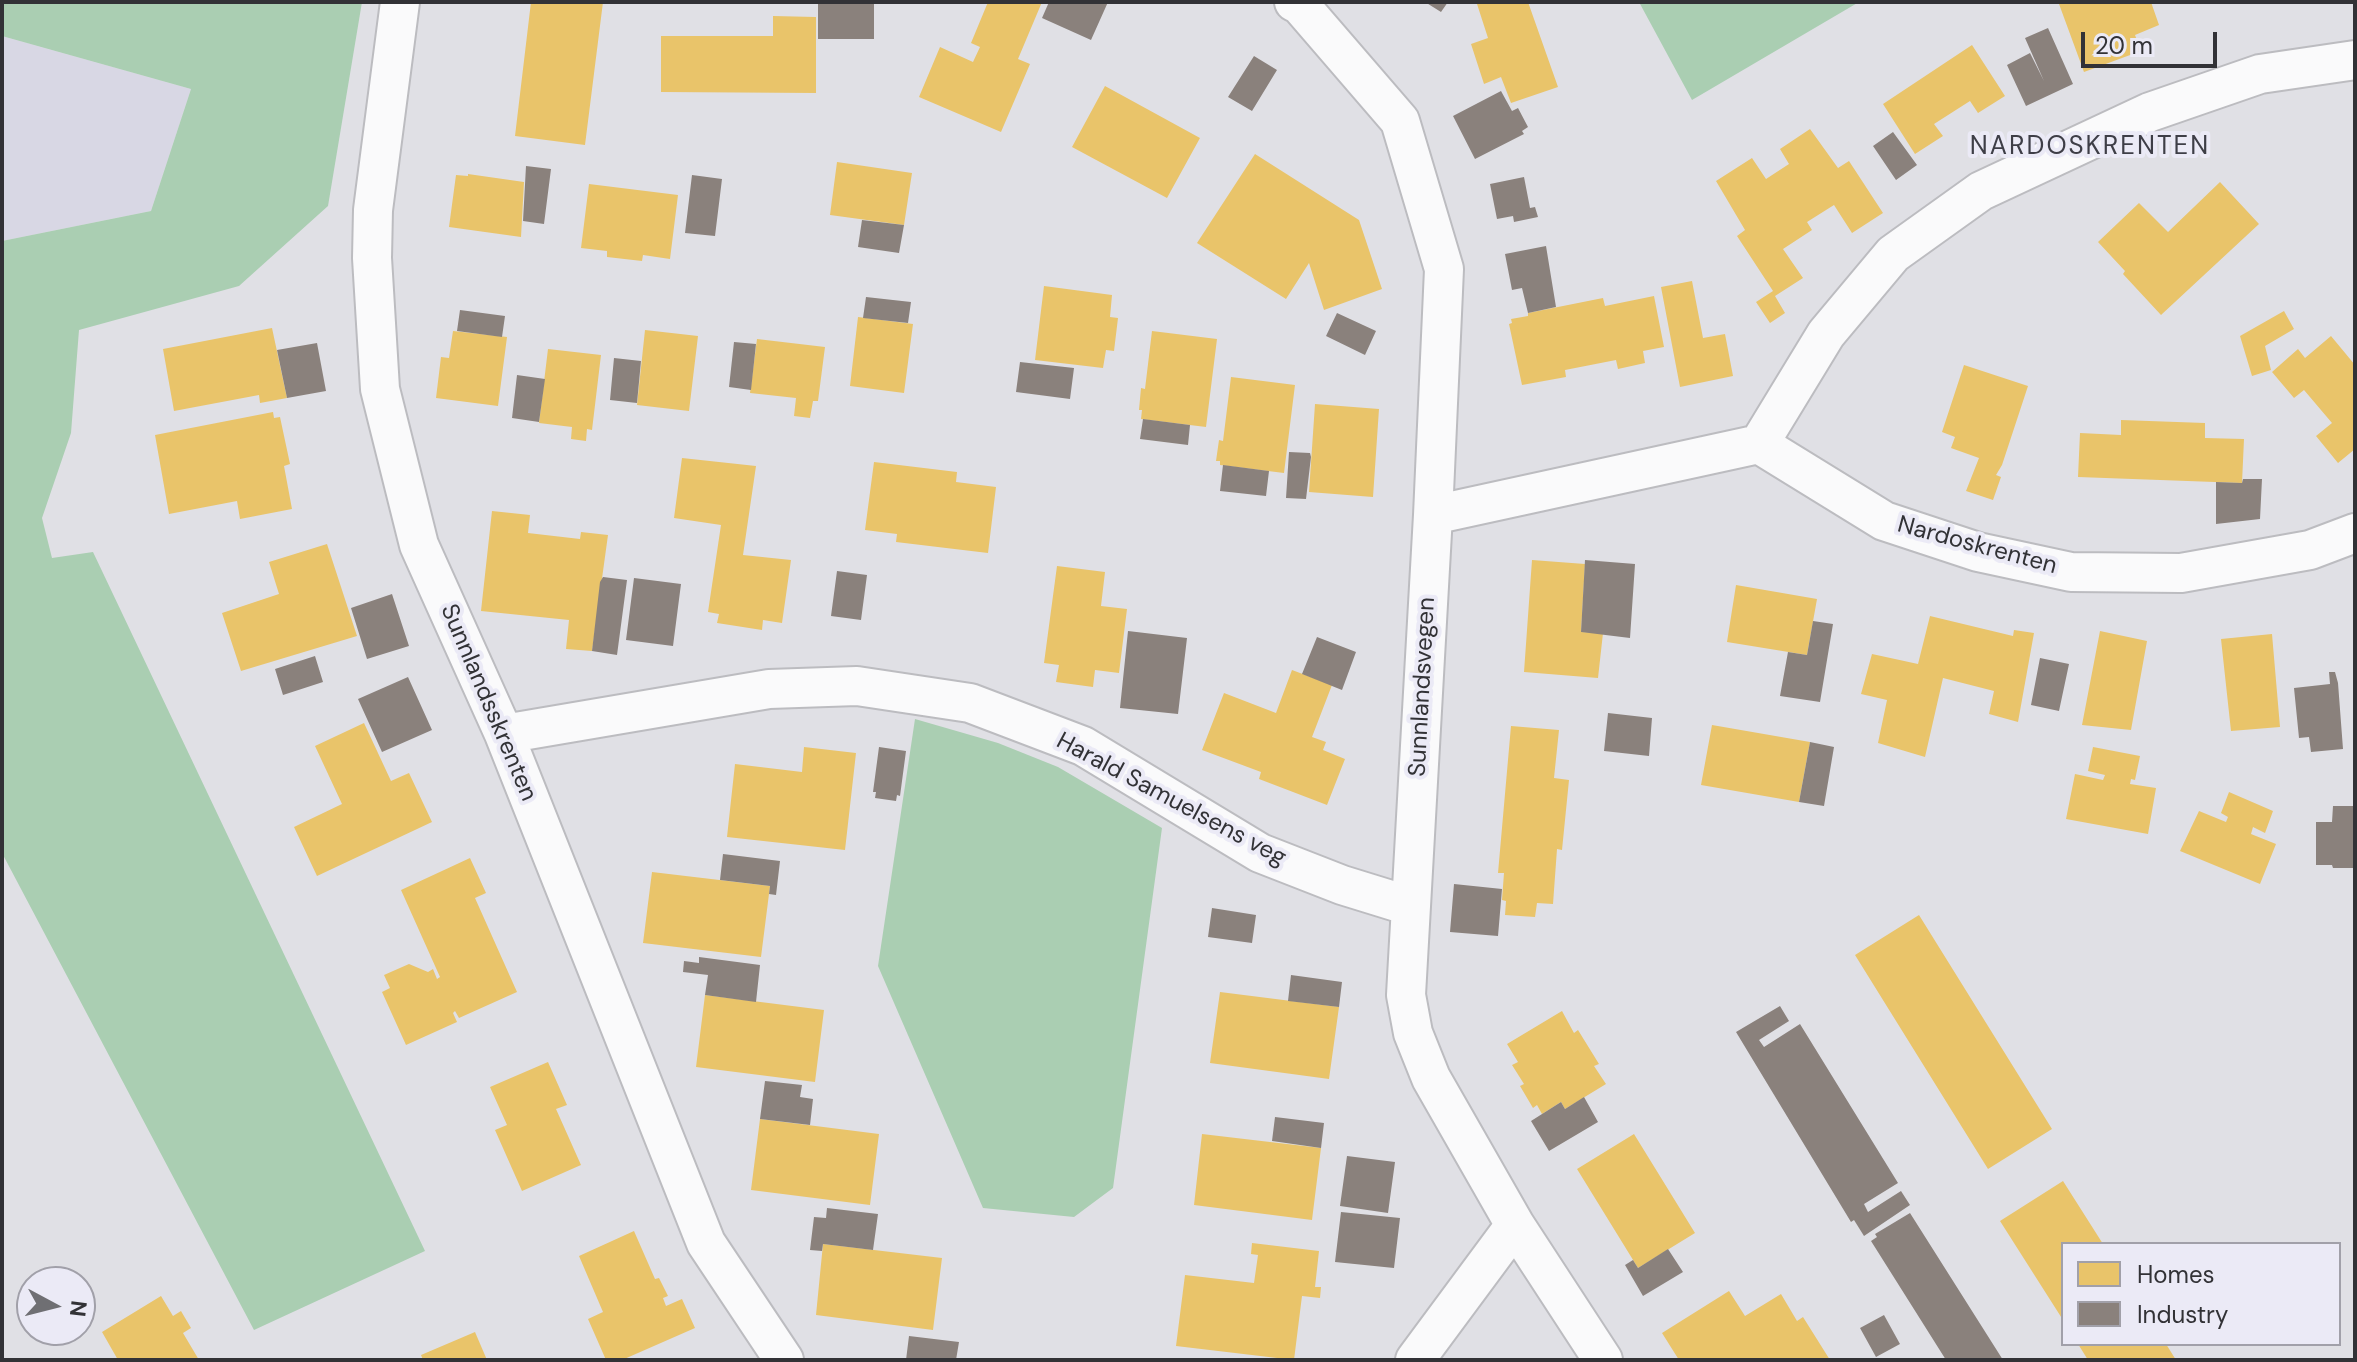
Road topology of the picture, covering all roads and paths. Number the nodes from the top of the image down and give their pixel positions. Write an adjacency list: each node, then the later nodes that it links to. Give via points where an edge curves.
1 (400, 2): 7 (street, Sunnlandsskrenten, via 373,210 380,389 419,545)
2 (1294, 2): 5 (street, Sunnlandsvegen, via 1400,121 1444,269)
3 (2355, 60): 4 (street, via 2260,74 2150,112 1981,191 1893,254 1826,334)
4 (1759, 444): 5 (street); 6 (street, Nardoskrenten, via 1884,521 1978,552 2071,572 2181,573 2310,550)
5 (1433, 515): 8 (street, Sunnlandsvegen)
6 (2355, 533)
7 (504, 734): 8 (street, Harald Samuelsens veg, via 769,689 857,686 970,703 1083,746 1260,853); 10 (street, Sunnlandsskrenten, via 706,1243)
8 (1410, 906): 9 (street, Sunnlandsvegen, via 1406,995 1413,1033 1431,1078)
9 (1515, 1225): 11 (street); 12 (street, Sunnlandsvegen)
10 (784, 1360)
11 (1415, 1360)
12 (1603, 1360)

